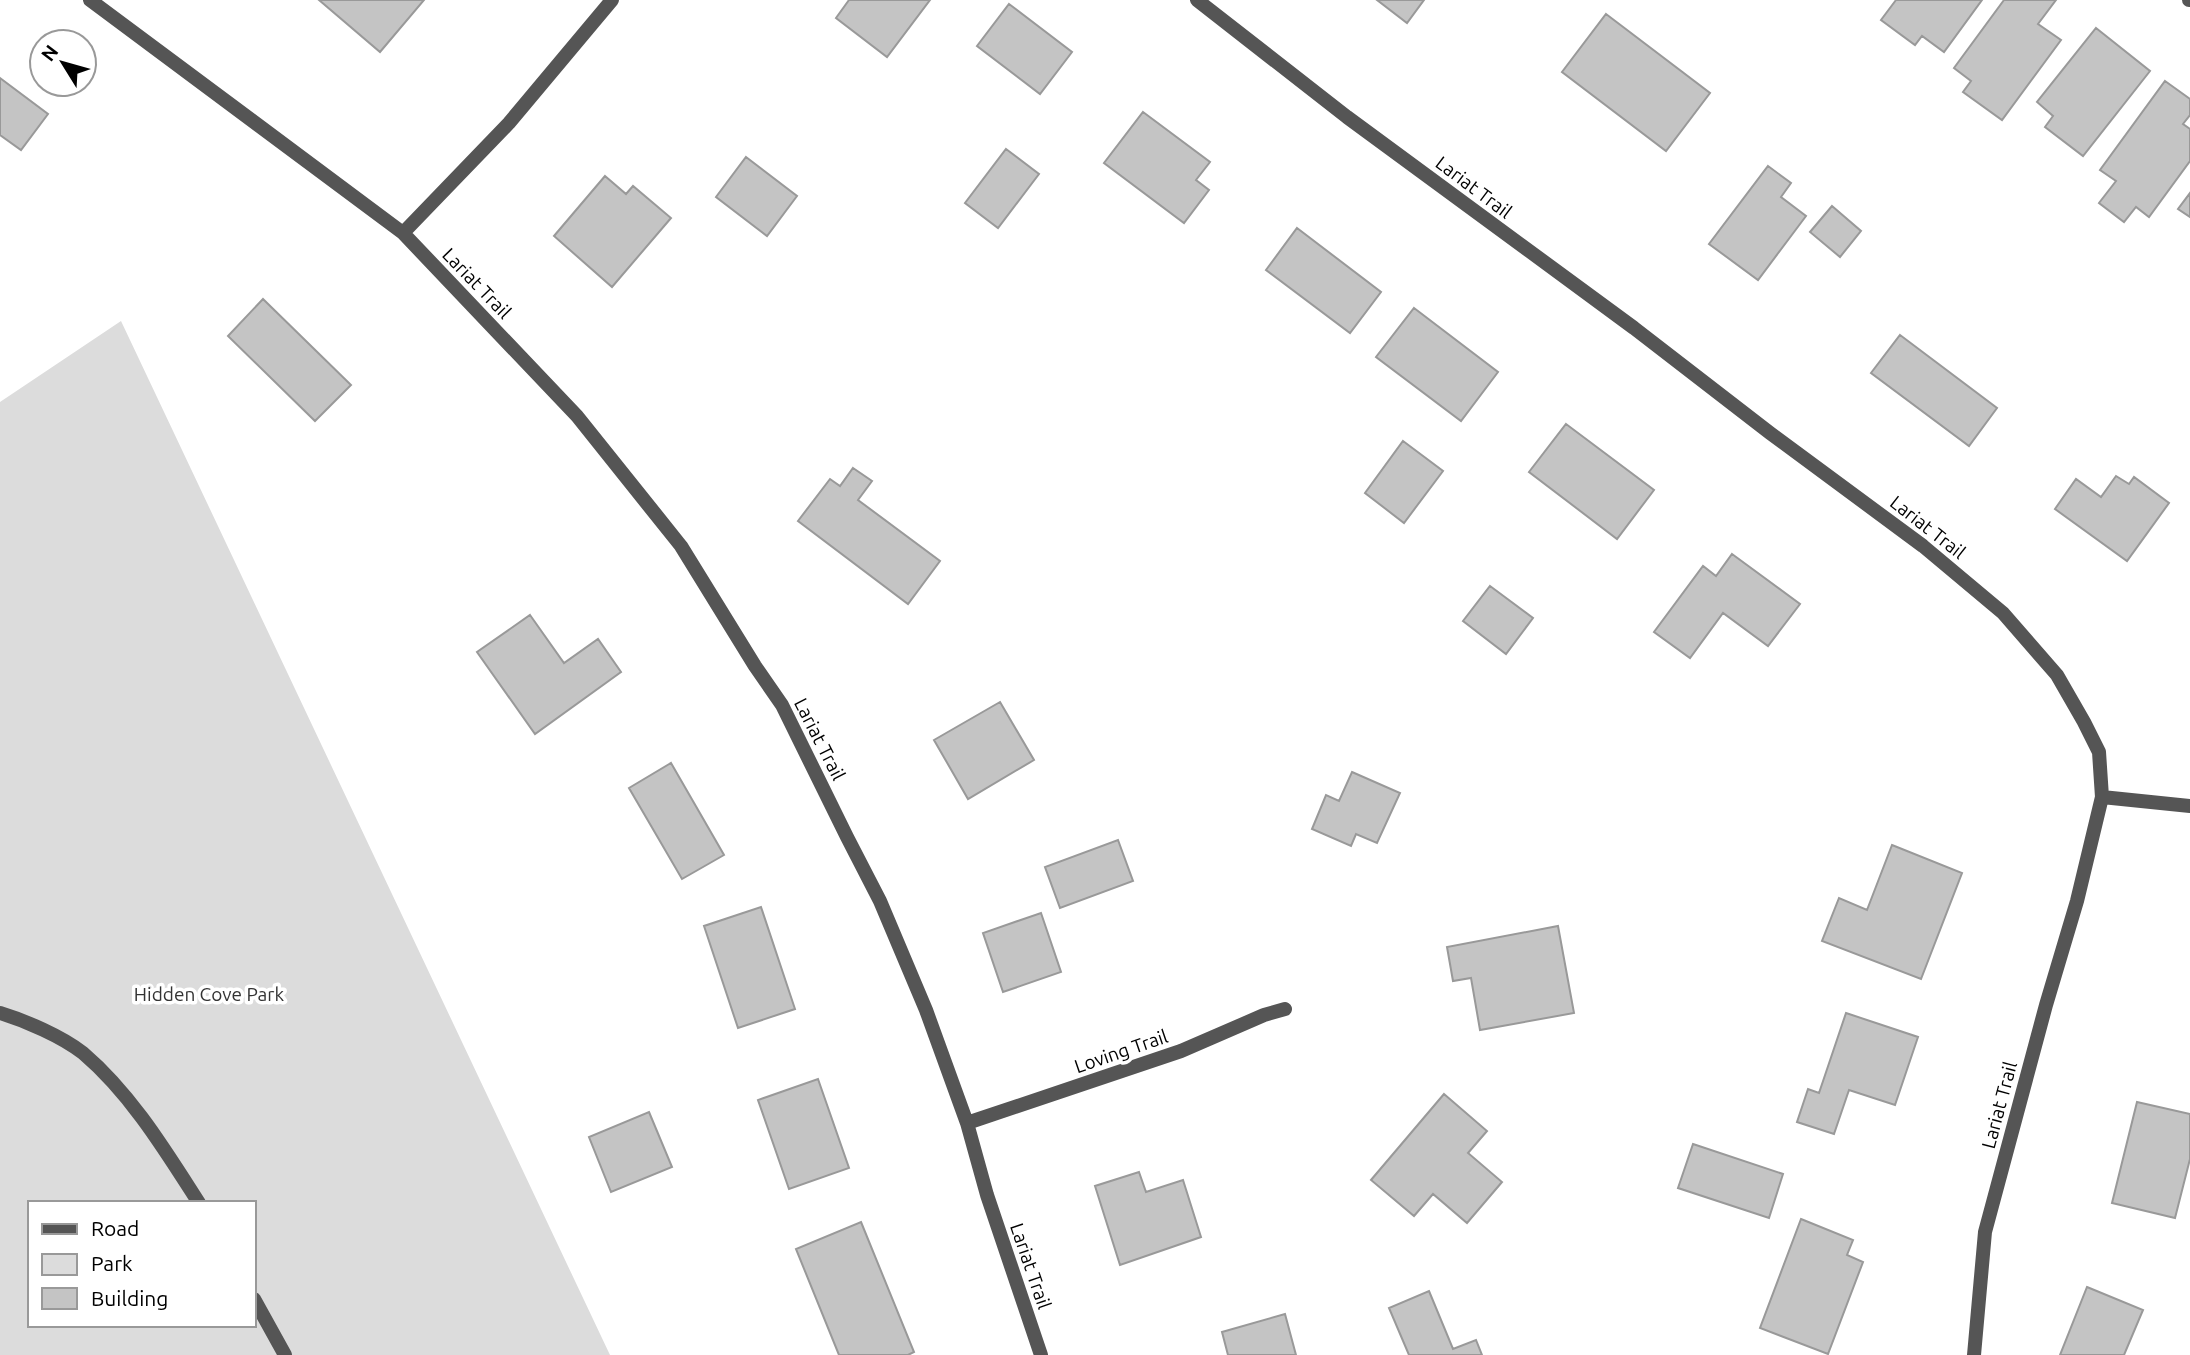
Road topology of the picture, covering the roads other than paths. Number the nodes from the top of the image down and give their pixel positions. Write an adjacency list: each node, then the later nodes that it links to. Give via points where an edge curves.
1 (90, 0): 4 (street, Lariat Trail)
2 (612, 0): 4 (street, via 509,123)
3 (1197, 0): 5 (street, Lariat Trail, via 1923,546 1994,605 2057,675 2084,722 2099,752)
4 (403, 233): 9 (street, Lariat Trail, via 586,426 681,546 782,705 880,901)
5 (2102, 797): 6 (street); 14 (street, Lariat Trail, via 1985,1232)
6 (2190, 806)
7 (1285, 1009): 9 (street, Loving Trail, via 1181,1051)
8 (0, 1013): 10 (street, via 28,1022 81,1052 117,1087)
9 (967, 1123): 13 (street, Lariat Trail)
10 (198, 1201)
11 (256, 1303): 12 (street)
12 (285, 1355)
13 (1041, 1355)
14 (1974, 1355)

